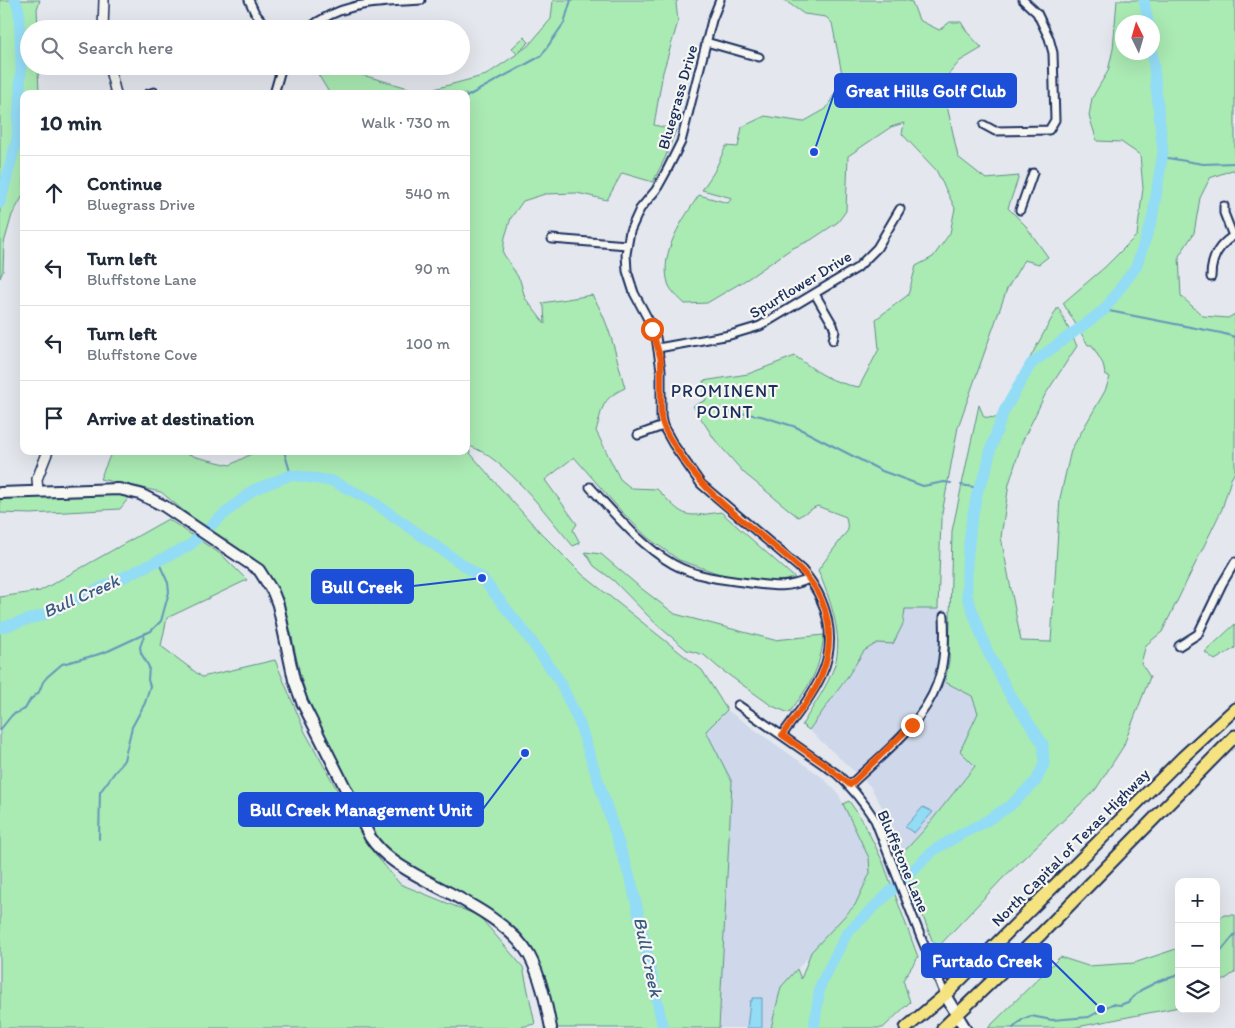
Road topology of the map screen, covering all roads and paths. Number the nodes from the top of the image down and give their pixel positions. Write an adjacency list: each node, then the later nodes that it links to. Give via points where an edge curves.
1 (104, 0): 7 (street)
2 (249, 0): 8 (street)
3 (421, 0): 6 (street)
4 (720, 0): 10 (street, Bluegrass Drive)
5 (1023, 0): 16 (street, via 1037,13 1049,38 1053,53 1056,120 1049,130 996,131)
6 (368, 2): 9 (street)
7 (104, 20)
8 (261, 20)
9 (321, 20)
10 (706, 42): 11 (street); 23 (street, Bluegrass Drive, via 681,142 660,183 634,220)
11 (758, 57)
12 (111, 75): 14 (street)
13 (279, 75): 15 (street)
14 (115, 90)
15 (275, 90)
16 (984, 125)
17 (1033, 172): 20 (street)
18 (1224, 206): 21 (street)
19 (900, 209): 25 (street, Spurflower Drive, via 868,258)
20 (1020, 210)
21 (1234, 235): 24 (street, via 1216,254)
22 (552, 240): 23 (street)
23 (627, 245): 27 (street, Bluegrass Drive, via 629,282 649,321)
24 (1211, 277)
25 (815, 294): 26 (street, via 833,325); 27 (street, Spurflower Drive, via 746,332)
26 (833, 340)
27 (658, 348): 28 (street, Bluegrass Drive, via 662,370 660,407)
28 (663, 426): 29 (street); 35 (street, Bluegrass Drive, via 700,484)
29 (638, 435)
30 (46, 455): 32 (street, via 37,478)
31 (590, 487): 35 (street, via 632,532 674,565 722,580 783,587)
32 (38, 491): 33 (main road); 47 (main road, via 119,489 150,498 259,570 278,605 302,702 374,842 396,863 478,909 518,940 537,974)
33 (0, 493)
34 (1235, 562): 37 (street, via 1198,634)
35 (809, 579): 40 (street, Bluegrass Drive, via 826,613 829,649 819,681)
36 (944, 616): 42 (street, via 945,650 938,683 929,700 912,725)
37 (1179, 646)
38 (738, 705): 40 (street, Bluffstone Lane)
39 (1235, 709): 44 (highway, North Capital of Texas Highway)
40 (782, 735): 42 (street, Bluffstone Lane)
41 (1235, 736): 46 (highway)
42 (850, 785): 43 (street, Bluffstone Lane, via 875,820)
43 (932, 966): 44 (highway, via 939,972 952,975); 45 (street, Bluffstone Lane)
44 (971, 968): 45 (highway, North Capital of Texas Highway)
45 (945, 995): 46 (main road); 48 (highway, North Capital of Texas Highway)
46 (958, 1015): 49 (highway); 50 (main road)
47 (551, 1028)
48 (906, 1028)
49 (943, 1028)
50 (965, 1028)

